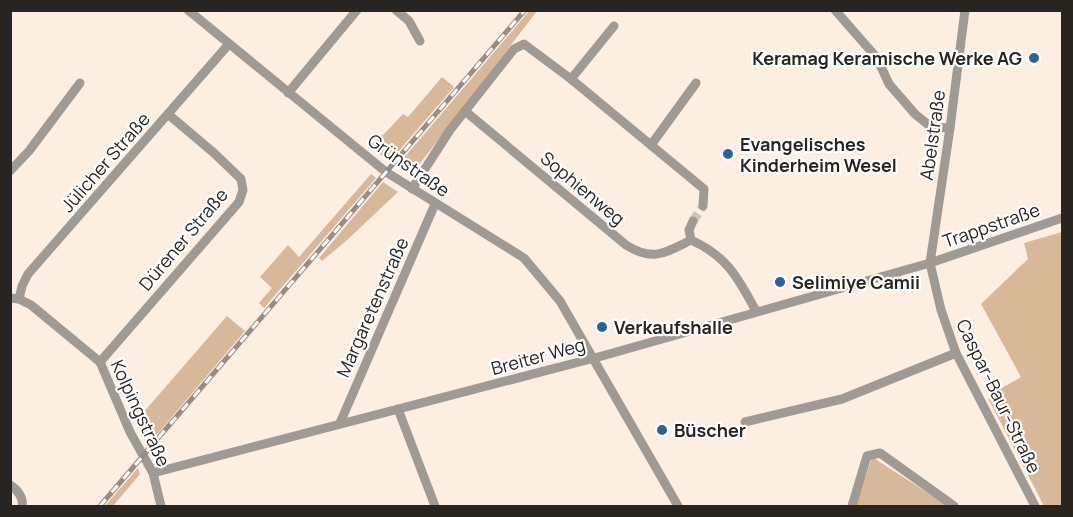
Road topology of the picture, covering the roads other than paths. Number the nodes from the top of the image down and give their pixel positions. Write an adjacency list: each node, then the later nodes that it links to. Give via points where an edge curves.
1 (188, 10): 7 (street, Grünstraße)
2 (206, 10): 7 (street)
3 (357, 10): 14 (street)
4 (396, 10): 9 (street, via 409,21)
5 (835, 10): 17 (street, via 877,58 889,84 915,114 931,127)
6 (965, 10): 17 (street, Abelstraße)
7 (199, 20): 10 (street, Grünstraße)
8 (614, 26): 11 (street)
9 (420, 41)
10 (230, 44): 14 (street, Grünstraße); 16 (street, Jülicher Straße)
11 (571, 79): 15 (street, via 528,45 521,45); 18 (street)
12 (80, 83): 19 (street)
13 (696, 83): 18 (street)
14 (288, 93): 20 (street, Grünstraße)
15 (465, 111): 20 (street); 25 (street, Sophienweg, via 641,254 667,252)
16 (169, 115): 27 (street, Jülicher Straße, via 28,274); 31 (street, Dürener Straße, via 241,179 243,190 239,202)
17 (950, 128): 26 (street, Abelstraße)
18 (651, 145): 22 (street, via 704,189)
19 (10, 171)
20 (412, 189): 21 (street, Grünstraße)
21 (435, 204): 30 (street, Grünstraße, via 524,258 560,301); 34 (street, Margaretenstraße)
22 (703, 206)
23 (1062, 218): 26 (street, Trappstraße)
24 (693, 221): 25 (street, via 688,230)
25 (691, 240): 28 (street, via 709,248 734,272)
26 (930, 263): 28 (street, Breiter Weg); 29 (street, Caspar-Baur-Straße, via 940,309)
27 (15, 298): 31 (street, Kolpingstraße, via 31,305)
28 (756, 311): 30 (street, Breiter Weg)
29 (956, 353): 33 (street, via 842,399); 43 (street, Caspar-Baur-Straße)
30 (594, 359): 32 (street, Breiter Weg); 40 (street, Grünstraße)
31 (100, 362): 35 (street, Kolpingstraße, via 130,432)
32 (398, 409): 34 (street, Breiter Weg); 39 (street)
33 (745, 422)
34 (340, 423): 35 (street, Breiter Weg)
35 (153, 473): 38 (street, Kolpingstraße)
36 (10, 485): 37 (street)
37 (22, 504)
38 (161, 507)
39 (435, 507)
40 (678, 507)
41 (852, 507): 42 (street, via 867,456 880,453)
42 (954, 507)
43 (1035, 507)

